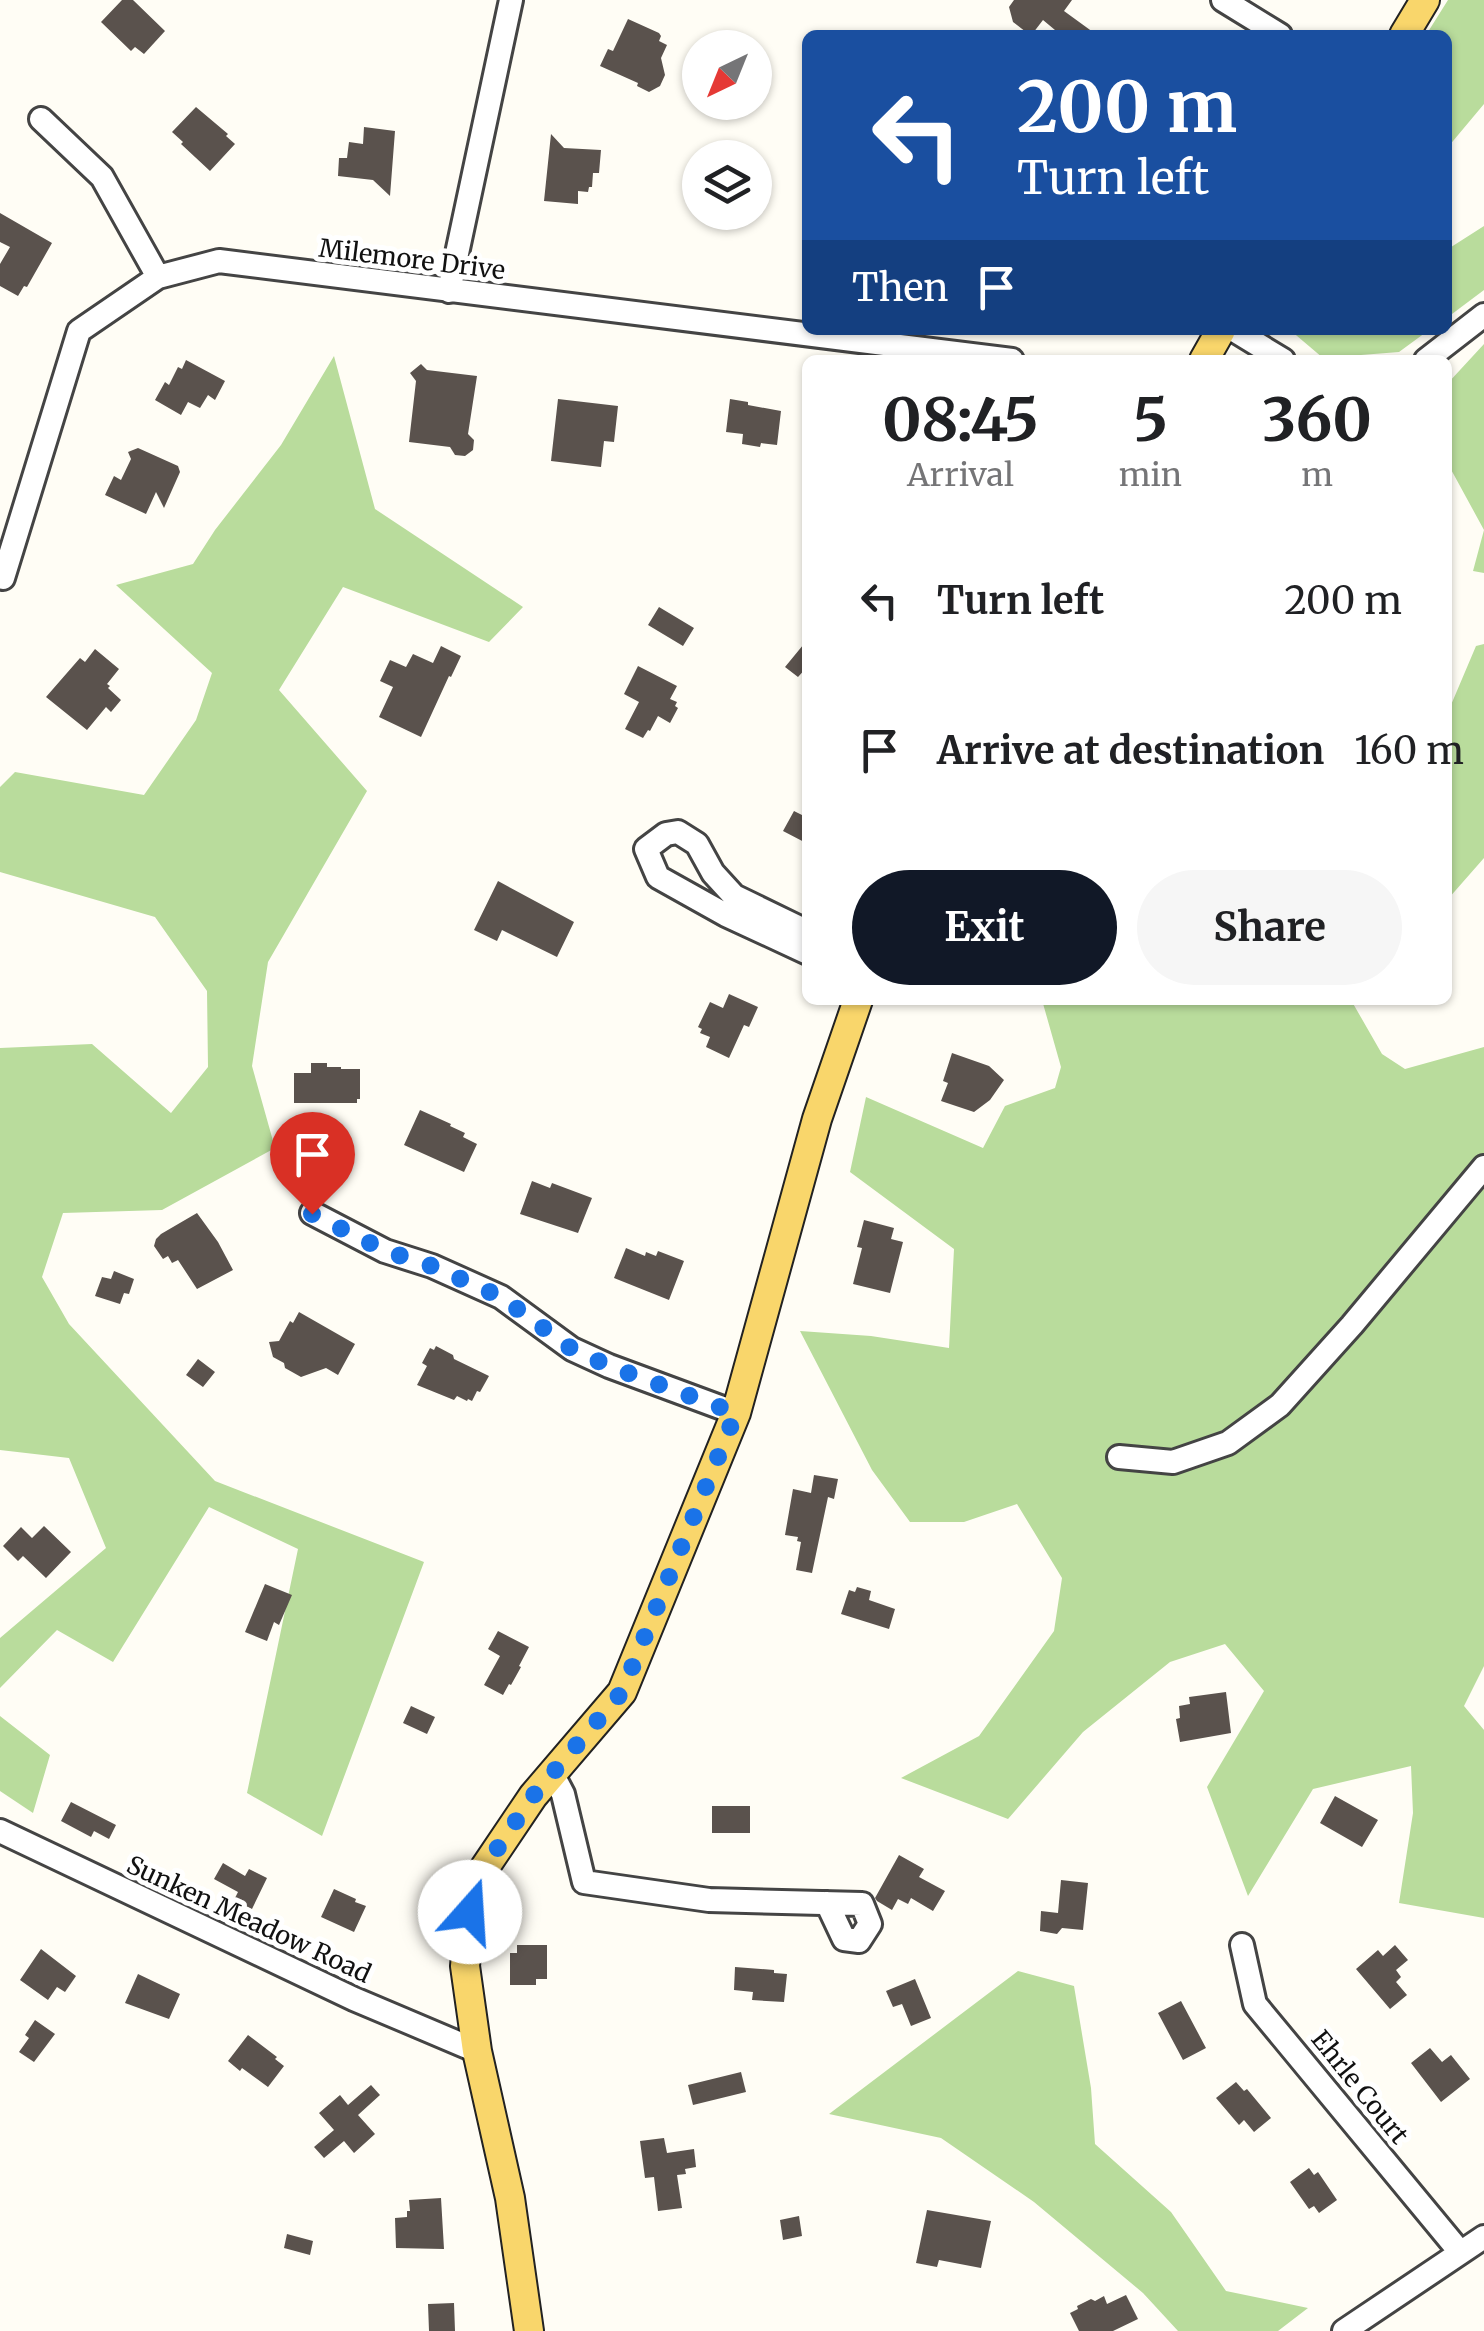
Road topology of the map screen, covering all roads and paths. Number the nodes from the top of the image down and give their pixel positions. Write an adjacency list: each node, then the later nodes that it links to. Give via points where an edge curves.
1 (511, 0): 8 (street)
2 (1223, 0): 4 (street)
3 (1425, 0): 5 (main road)
4 (1272, 30)
5 (1407, 30)
6 (42, 119): 7 (street, via 102,177)
7 (158, 277): 8 (street, Milemore Drive, via 219,262); 16 (street, Milemore Drive, via 79,331)
8 (449, 292): 10 (street, Milemore Drive)
9 (1484, 315): 15 (street)
10 (802, 335)
11 (805, 335): 13 (street, Milemore Drive)
12 (1242, 335): 14 (street)
13 (971, 355)
14 (1275, 355)
15 (1432, 355)
16 (4, 578)
17 (802, 929): 18 (street, via 734,896 697,844 678,832 646,849 658,877)
18 (802, 950)
19 (856, 1005): 22 (main road, via 816,1118)
20 (1484, 1167): 23 (street, via 1280,1404 1228,1443 1173,1462)
21 (312, 1214): 22 (street, via 501,1297 572,1349)
22 (736, 1413): 24 (main road, via 622,1692)
23 (1118, 1457)
24 (552, 1774): 26 (street, via 584,1882 709,1900); 28 (main road, via 472,1886 465,1966)
25 (0, 1832): 28 (street, Sunken Meadow Road)
26 (827, 1903)
27 (1242, 1945): 30 (street, Ehrle Court, via 1256,2004)
28 (477, 2051): 31 (main road, via 510,2198)
29 (1484, 2237): 30 (street)
30 (1460, 2252): 32 (street)
31 (530, 2331)
32 (1344, 2331)

